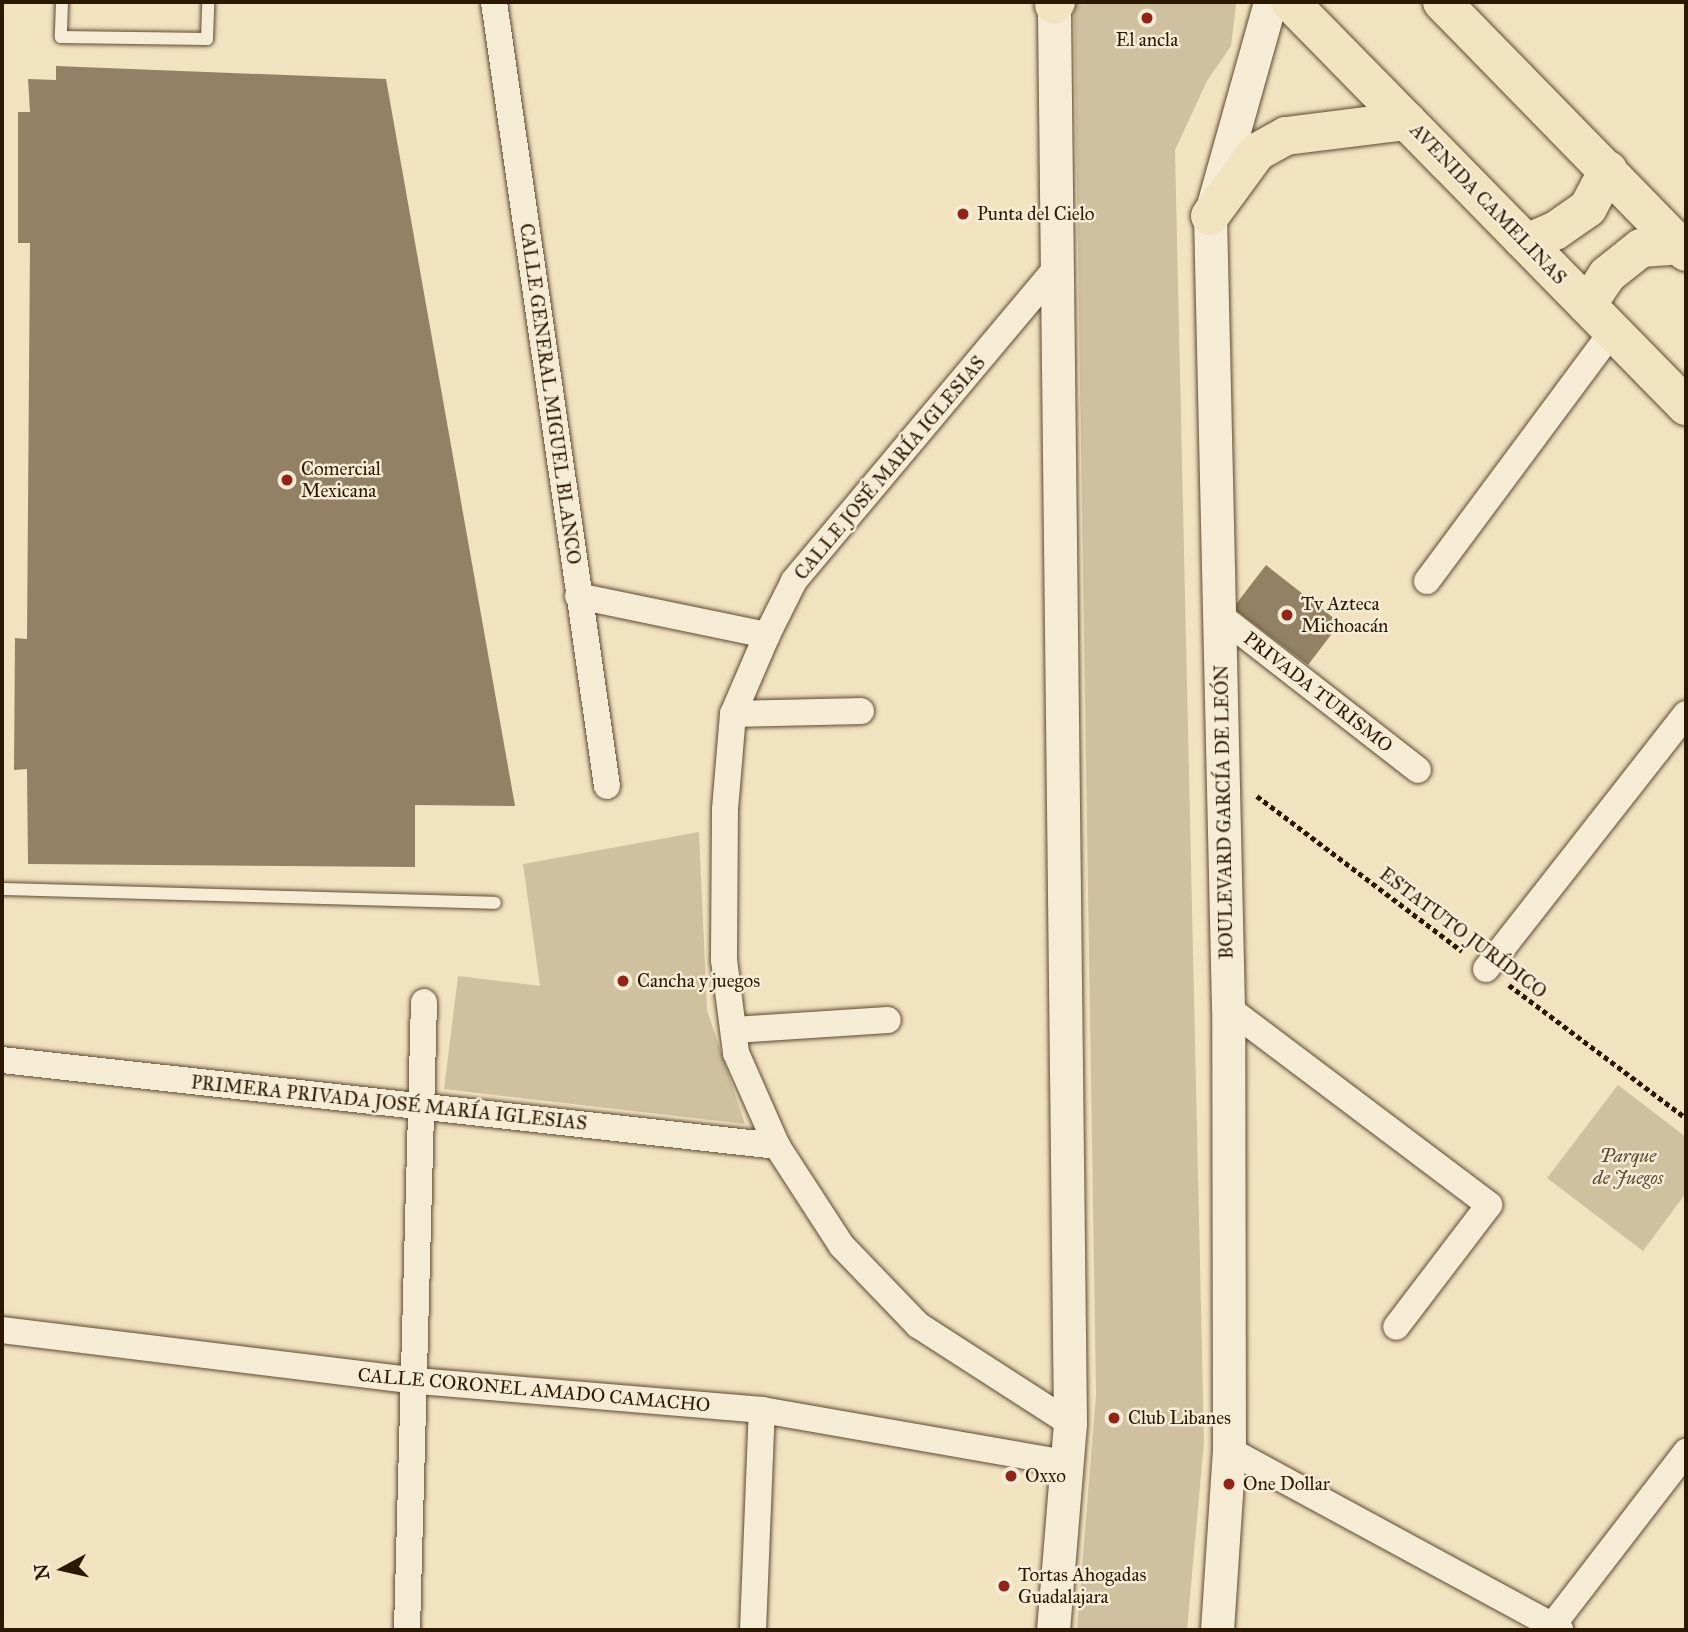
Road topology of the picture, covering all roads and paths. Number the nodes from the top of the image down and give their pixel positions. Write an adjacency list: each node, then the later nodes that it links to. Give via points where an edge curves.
1 (62, 2): 2 (lane, via 61,37 207,39)
2 (208, 2)
3 (494, 2): 17 (street, CALLE GENERAL MIGUEL BLANCO)
4 (1270, 2): 10 (street, BOULEVARD GARCÍA DE LEÓN)
5 (1290, 2): 8 (highway, AVENIDA CAMELINAS)
6 (1442, 2): 9 (highway)
7 (1054, 3): 13 (street)
8 (1407, 121): 10 (highway, via 1286,136 1257,152); 11 (highway, AVENIDA CAMELINAS)
9 (1608, 170): 11 (highway, via 1588,208 1555,231); 12 (highway)
10 (1210, 216): 18 (street, BOULEVARD GARCÍA DE LEÓN)
11 (1522, 239): 14 (highway, AVENIDA CAMELINAS)
12 (1683, 249): 14 (highway, via 1641,248 1607,275)
13 (1058, 266): 19 (street, CALLE JOSÉ MARÍA IGLESIAS, via 794,582); 41 (street)
14 (1600, 318): 15 (highway, AVENIDA CAMELINAS); 16 (street)
15 (1686, 406)
16 (1427, 581)
17 (578, 596): 19 (street); 25 (street, CALLE GENERAL MIGUEL BLANCO)
18 (1219, 615): 23 (street, BOULEVARD GARCÍA DE LEÓN); 24 (street, PRIVADA TURISMO)
19 (766, 635): 21 (street, CALLE JOSÉ MARÍA IGLESIAS)
20 (861, 711): 21 (street)
21 (733, 714): 32 (street, CALLE JOSÉ MARÍA IGLESIAS, via 725,810 724,960)
22 (1686, 714): 28 (street)
23 (1222, 770): 28 (path, ESTATUTO JURÍDICO); 30 (street, BOULEVARD GARCÍA DE LEÓN)
24 (1418, 770)
25 (607, 786)
26 (2, 890): 27 (lane)
27 (495, 903)
28 (1486, 969): 35 (path, ESTATUTO JURÍDICO)
29 (424, 1002): 34 (street)
30 (1228, 1007): 37 (street, via 1489,1205); 42 (street, BOULEVARD GARCÍA DE LEÓN)
31 (888, 1020): 32 (street)
32 (734, 1030): 36 (street, CALLE JOSÉ MARÍA IGLESIAS, via 736,1053)
33 (2, 1060): 34 (street, PRIMERA PRIVADA JOSÉ MARÍA IGLESIAS)
34 (422, 1107): 36 (street, PRIMERA PRIVADA JOSÉ MARÍA IGLESIAS); 39 (street)
35 (1686, 1118)
36 (777, 1146): 41 (street, CALLE JOSÉ MARÍA IGLESIAS, via 842,1246 918,1325)
37 (1396, 1326)
38 (2, 1330): 39 (street, CALLE CORONEL AMADO CAMACHO)
39 (417, 1381): 40 (street, CALLE CORONEL AMADO CAMACHO); 46 (street)
40 (762, 1410): 44 (street, CALLE CORONEL AMADO CAMACHO); 47 (street)
41 (1070, 1423): 44 (street)
42 (1229, 1450): 45 (street); 49 (street, BOULEVARD GARCÍA DE LEÓN)
43 (1686, 1452): 45 (street)
44 (1065, 1463): 48 (street)
45 (1556, 1628)
46 (407, 1630)
47 (753, 1630)
48 (1053, 1630)
49 (1217, 1630)

